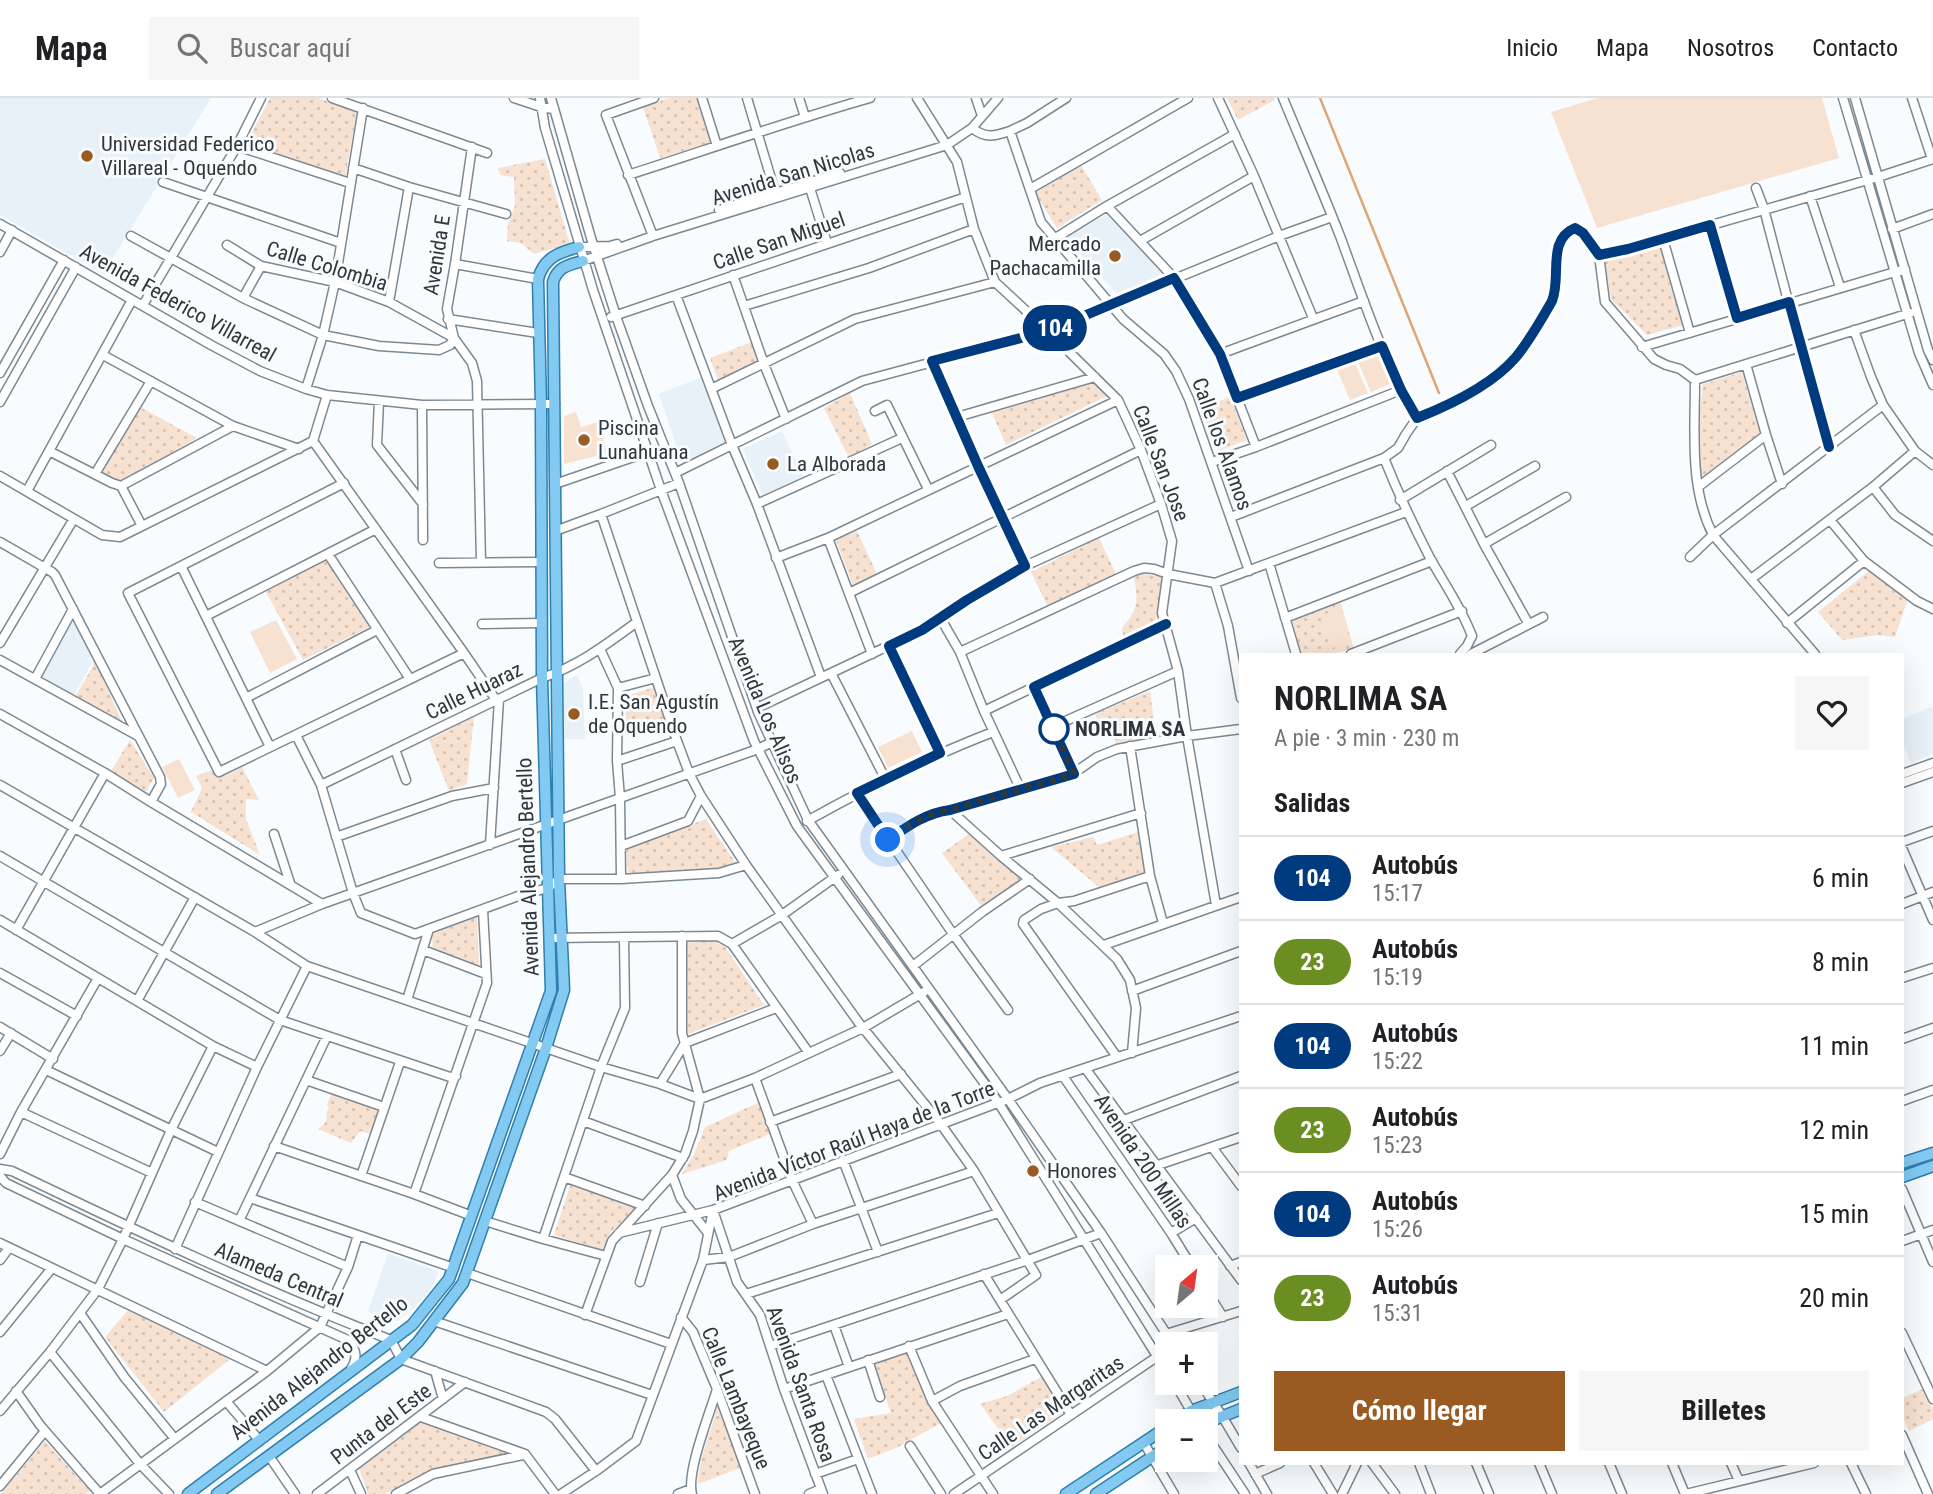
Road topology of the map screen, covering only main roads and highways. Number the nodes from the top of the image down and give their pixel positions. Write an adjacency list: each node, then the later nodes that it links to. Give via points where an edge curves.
1 (579, 247): 13 (main road, Avenida Alejandro Bertello, via 552,257 538,279 551,991 449,1279 412,1325)
2 (583, 261): 14 (main road, Avenida Alejandro Bertello, via 561,268 553,282 564,990 463,1283 401,1359)
3 (1933, 1153): 4 (main road)
4 (1904, 1162)
5 (1933, 1166): 6 (main road)
6 (1904, 1176)
7 (1239, 1393): 8 (main road)
8 (1196, 1409)
9 (1239, 1410): 10 (main road)
10 (1218, 1418)
11 (1155, 1435): 15 (main road)
12 (1155, 1456): 16 (main road)
13 (187, 1494)
14 (217, 1494)
15 (1066, 1494)
16 (1096, 1494)

